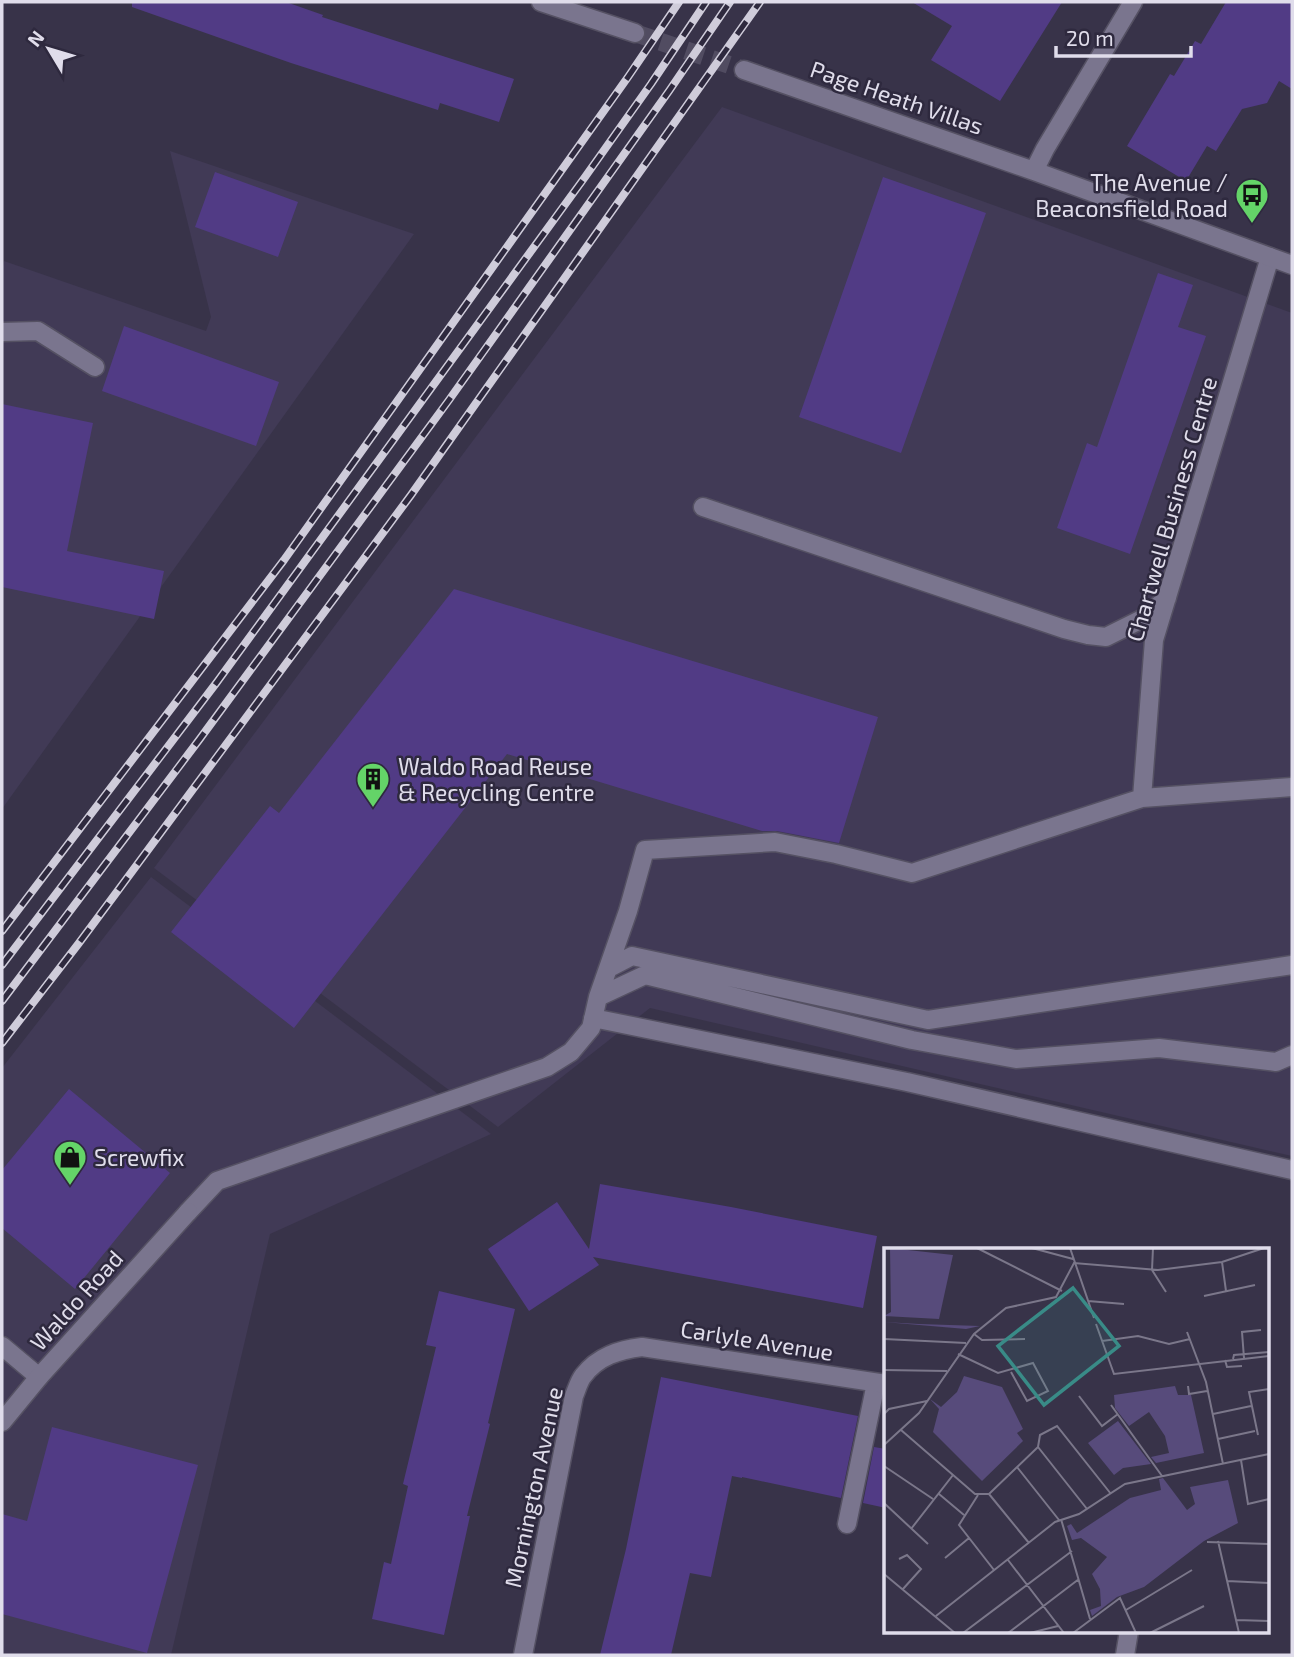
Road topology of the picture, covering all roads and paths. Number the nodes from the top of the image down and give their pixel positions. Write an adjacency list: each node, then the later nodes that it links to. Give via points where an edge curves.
1 (541, 2): 3 (street)
2 (1133, 2): 5 (street)
3 (635, 33)
4 (744, 70): 5 (street, Page Heath Villas)
5 (1034, 171): 6 (street, Page Heath Villas)
6 (1270, 257): 7 (street, Page Heath Villas); 11 (street, Chartwell Business Centre)
7 (1292, 265)
8 (2, 332): 9 (street, via 38,331)
9 (96, 367)
10 (703, 507): 11 (street, via 1088,635 1106,637 1144,618)
11 (1168, 597): 13 (street, Chartwell Business Centre, via 1154,639)
12 (1292, 787): 13 (street)
13 (1142, 798): 15 (street, Waldo Road, via 912,873 775,842 645,850)
14 (1292, 965): 15 (street, via 928,1020 632,956)
15 (609, 968): 16 (street, Waldo Road)
16 (598, 997): 17 (street, Waldo Road); 18 (street, via 645,975 912,1040 1016,1059 1159,1048 1276,1062)
17 (593, 1018): 19 (street, via 907,1082); 22 (street, Waldo Road, via 571,1052 547,1067 217,1181)
18 (1292, 1055)
19 (1292, 1170)
20 (2, 1346): 22 (street)
21 (621, 1349): 23 (street, Carlyle Avenue, via 642,1347); 27 (street, Mornington Avenue, via 599,1360 583,1376 574,1396)
22 (39, 1377): 24 (street, Waldo Road)
23 (881, 1384): 25 (street)
24 (2, 1422)
25 (847, 1524)
26 (1129, 1632): 28 (street)
27 (523, 1655)
28 (1125, 1655)

